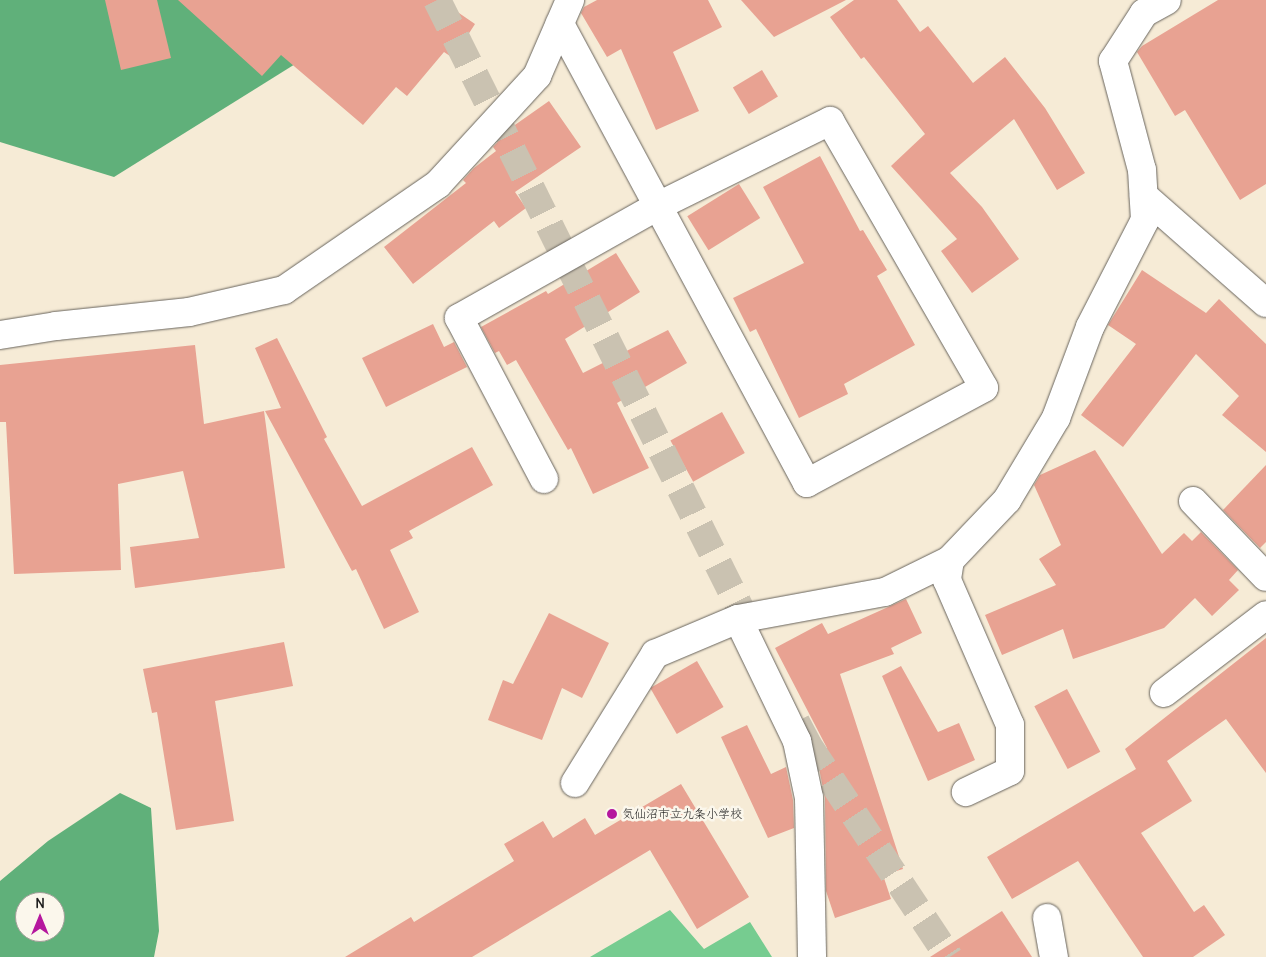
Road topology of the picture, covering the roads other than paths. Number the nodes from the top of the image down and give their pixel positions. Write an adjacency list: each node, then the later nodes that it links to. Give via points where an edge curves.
1 (1167, 0): 3 (street, via 1144,12 1113,61 1142,170)
2 (565, 12): 4 (street); 6 (street, via 537,76 438,184 284,290 189,312)
3 (1144, 196): 5 (street); 9 (street, via 1145,220 1090,327 1056,418 1007,500)
4 (658, 206): 4 (street, via 807,482 984,388 830,122); 7 (street, via 458,318)
5 (1266, 303)
6 (0, 335)
7 (544, 479)
8 (1193, 501): 10 (street)
9 (950, 560): 12 (street, via 885,592); 15 (street, via 947,580 1010,724 1010,771)
10 (1266, 577)
11 (1266, 615): 13 (street)
12 (738, 619): 14 (street, via 655,654); 17 (street, via 799,750 809,798)
13 (1164, 693)
14 (575, 784)
15 (966, 792)
16 (1047, 918): 18 (street)
17 (812, 957)
18 (1054, 957)

